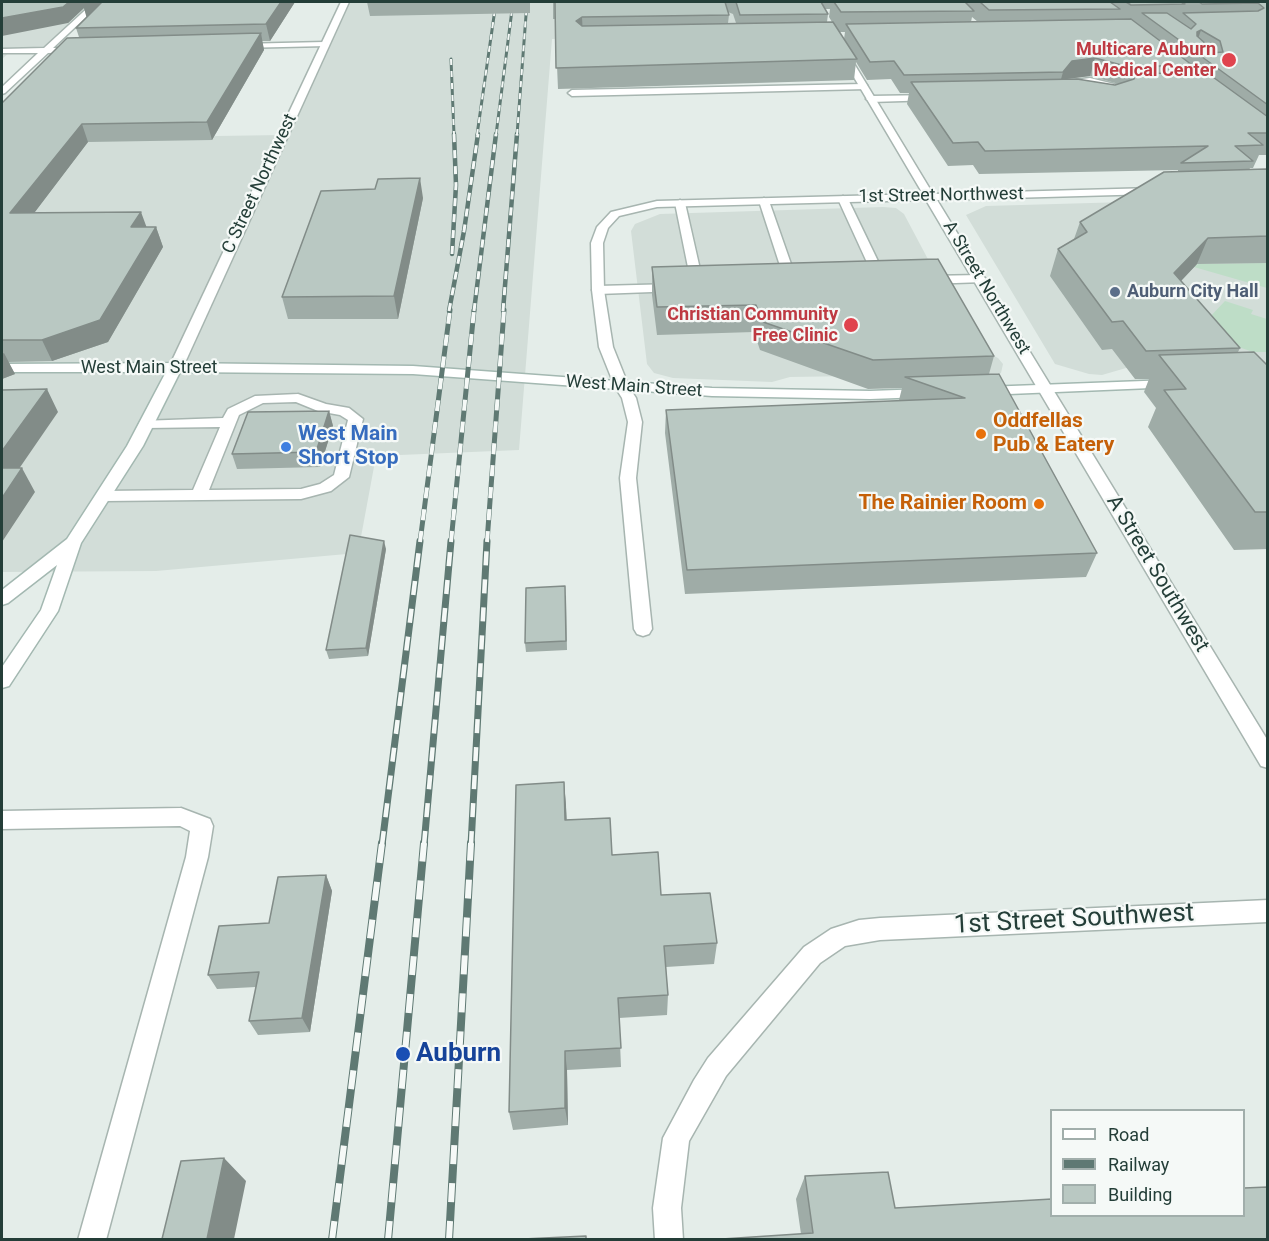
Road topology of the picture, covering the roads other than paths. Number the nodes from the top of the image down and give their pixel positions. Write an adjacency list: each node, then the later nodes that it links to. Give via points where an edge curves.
1 (98, 2): 8 (street)
2 (345, 2): 3 (street, C Street Northwest)
3 (324, 44): 4 (street); 28 (street, C Street Northwest)
4 (231, 46)
5 (840, 46): 9 (street, A Street Northwest)
6 (91, 50): 8 (street)
7 (2, 51): 8 (street)
8 (44, 51): 12 (street)
9 (864, 87): 13 (street); 17 (street, A Street Northwest)
10 (1121, 90): 11 (street); 15 (street, via 1123,96 1109,101); 15 (street, via 1101,82 1079,81 1065,86)
11 (1132, 90)
12 (2, 91)
13 (572, 93)
14 (1060, 95): 15 (street)
15 (1072, 95)
16 (942, 98): 17 (street)
17 (871, 99): 19 (street, A Street Northwest)
18 (1163, 191): 19 (street, 1st Street Northwest)
19 (930, 196): 20 (street, 1st Street Northwest); 23 (street, A Street Northwest)
20 (843, 199): 21 (street, 1st Street Northwest); 25 (street)
21 (764, 201): 22 (street, 1st Street Northwest); 26 (street)
22 (680, 203): 27 (street, 1st Street Northwest, via 615,214 603,227 597,243); 27 (street, via 704,287)
23 (980, 279): 24 (street); 32 (street, A Street Northwest)
24 (915, 281)
25 (882, 282)
26 (792, 284)
27 (598, 290): 31 (street, via 606,347)
28 (176, 367): 29 (street, West Main Street); 31 (street, West Main Street, via 413,370); 39 (street, C Street Northwest)
29 (2, 368)
30 (1186, 383): 32 (street)
31 (622, 387): 34 (street, West Main Street, via 782,394); 44 (street, via 635,422 628,478)
32 (1047, 389): 33 (street); 46 (street, A Street Southwest)
33 (976, 391)
34 (941, 393)
35 (323, 408): 36 (street); 37 (street, via 298,398 260,399); 40 (street, via 345,411 356,419 341,477 325,488 301,494)
36 (301, 413)
37 (231, 417): 38 (street); 39 (street); 40 (street)
38 (257, 417)
39 (146, 424): 41 (street, C Street Northwest)
40 (199, 495): 41 (street)
41 (104, 496): 42 (street, C Street Northwest)
42 (73, 543): 43 (street); 45 (street, via 49,610)
43 (2, 599)
44 (643, 628)
45 (2, 681)
46 (1268, 760)
47 (2, 820): 49 (street, via 181,818 202,826 197,857)
48 (1268, 911): 50 (street, 1st Street Southwest, via 880,929 839,937 812,955 717,1067 676,1138 667,1208)
49 (92, 1239)
50 (669, 1239)

